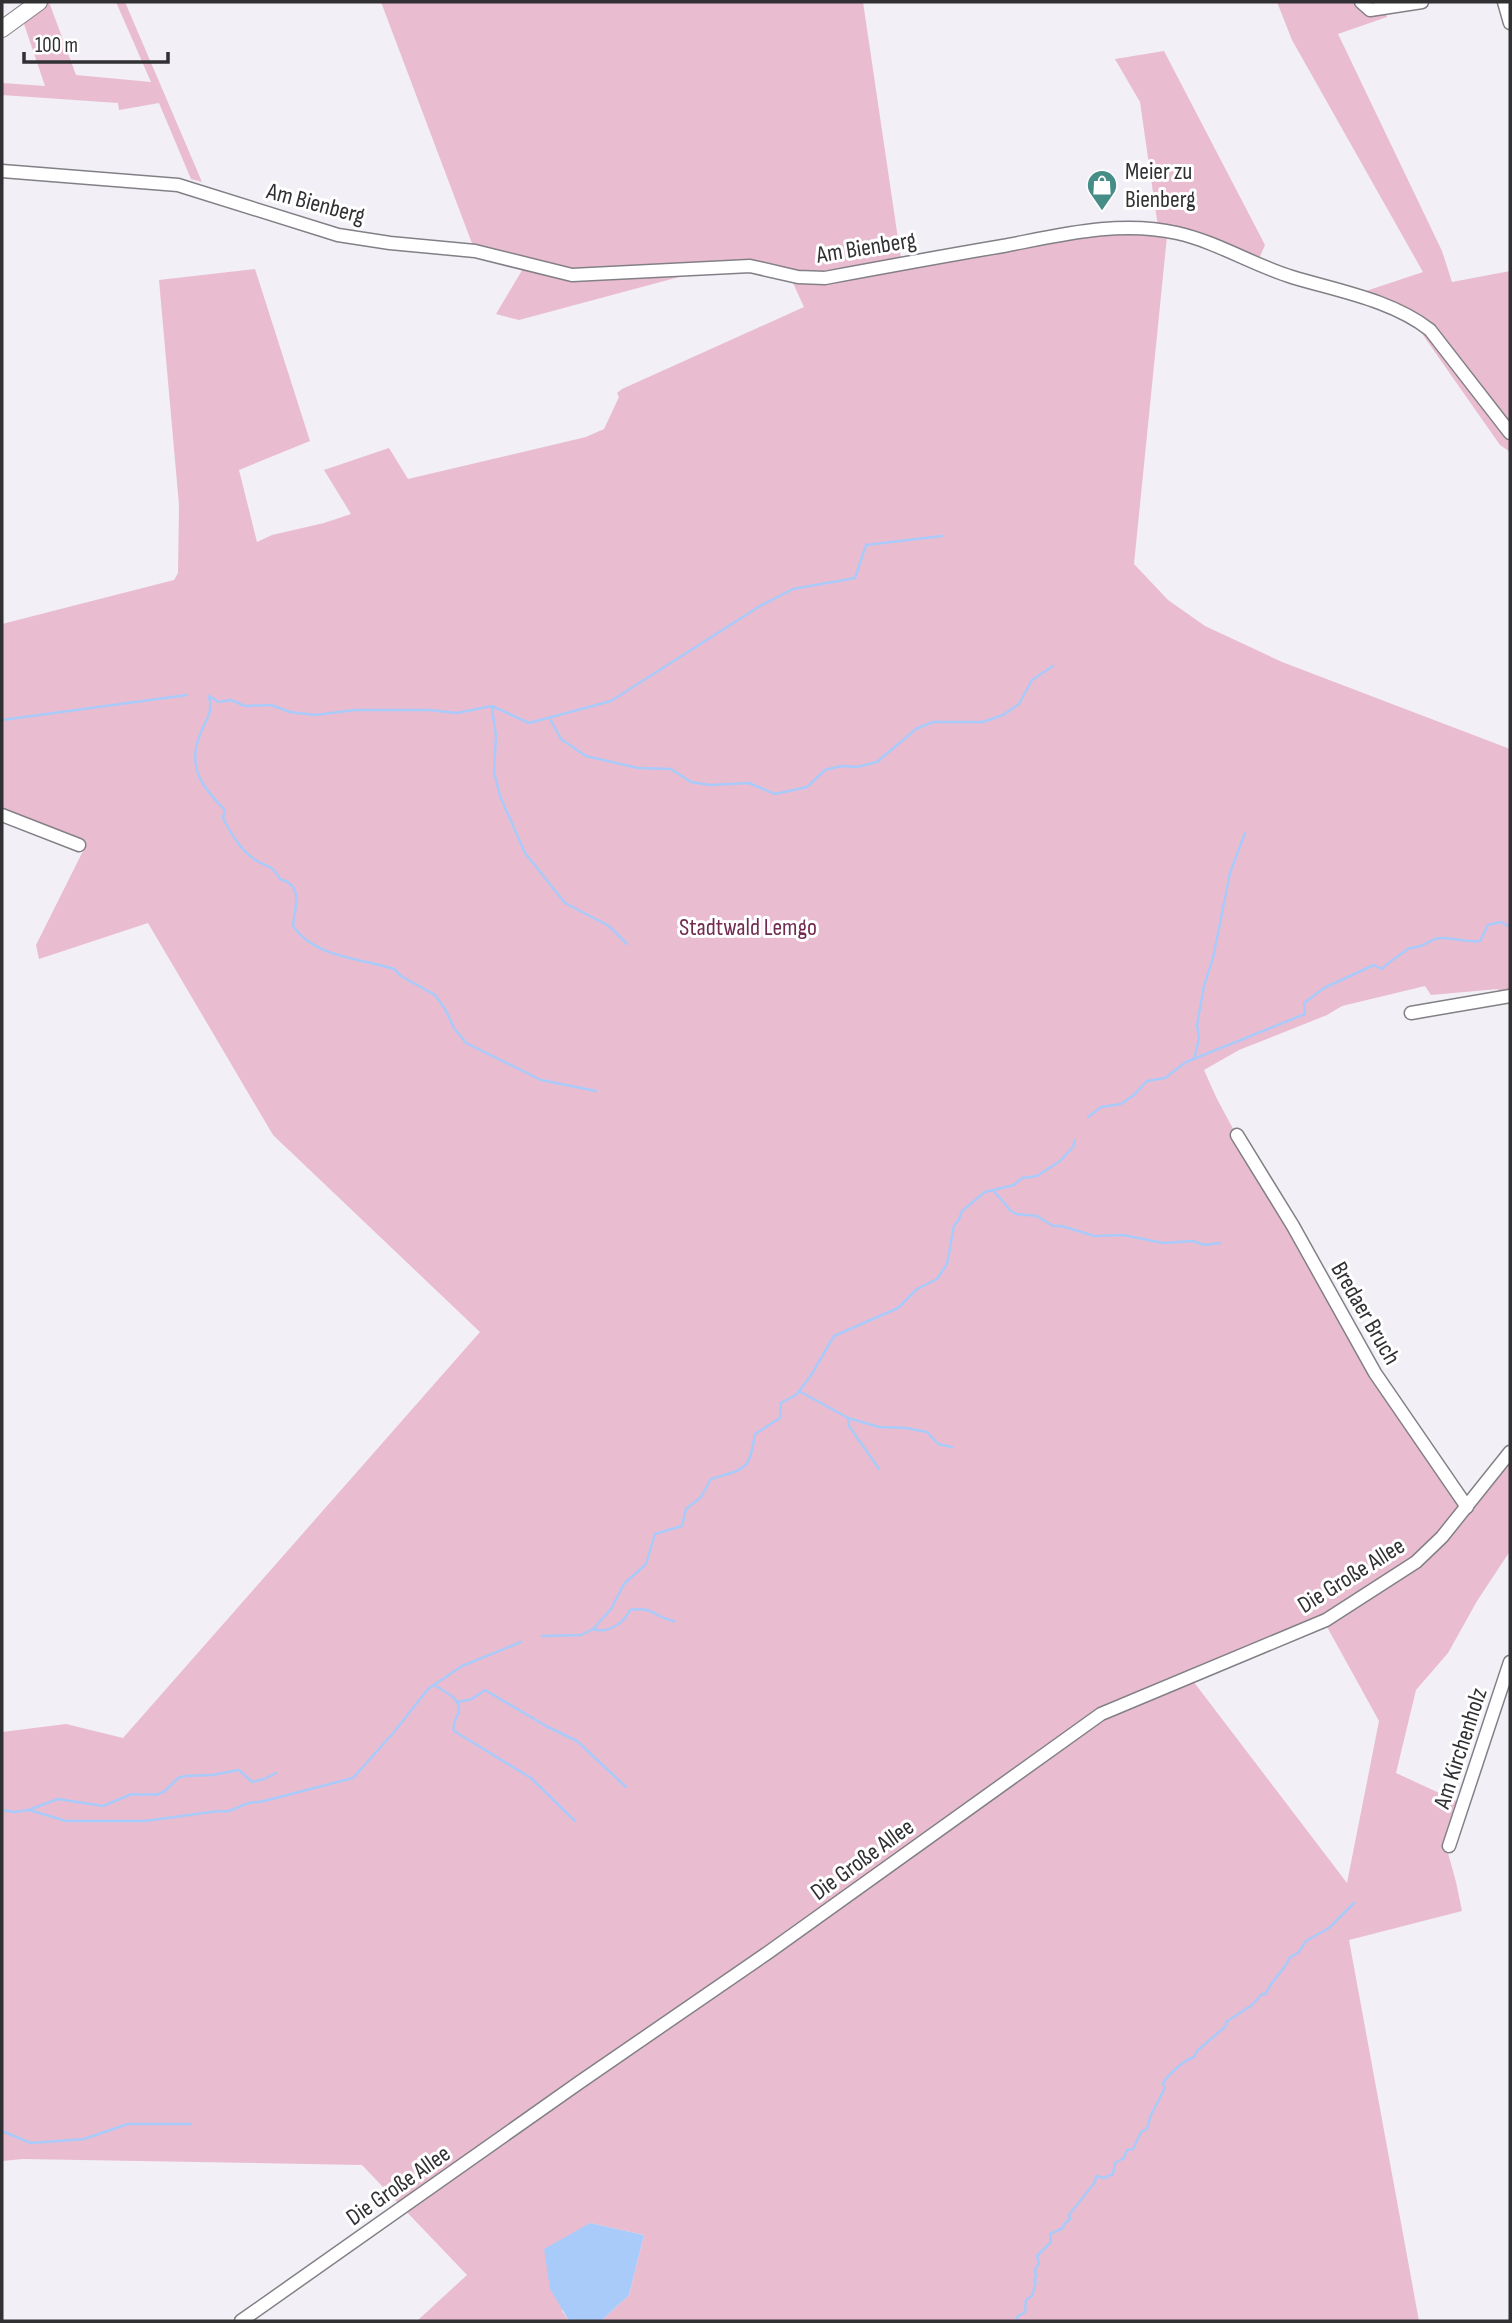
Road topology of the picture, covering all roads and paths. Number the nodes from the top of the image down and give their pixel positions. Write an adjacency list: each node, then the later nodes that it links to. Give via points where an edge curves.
1 (39, 2): 6 (main road)
2 (1361, 2): 3 (street, via 1370,10)
3 (1422, 2)
4 (1504, 2): 5 (street)
5 (1510, 23)
6 (2, 29)
7 (2, 171): 8 (street, Am Bienberg, via 178,185 338,235 475,251 572,275 750,266 825,278 1096,229 1177,233 1287,276 1383,304 1419,322)
8 (1510, 433)
9 (2, 815): 10 (street)
10 (79, 845)
11 (1510, 996): 12 (street)
12 (1411, 1013)
13 (1237, 1135): 15 (street, Bredaer Bruch, via 1375,1373)
14 (1510, 1452): 15 (street, Die Große Allee)
15 (1467, 1507): 18 (street, Die Große Allee, via 1416,1562 1326,1620 1101,1714)
16 (1510, 1662): 17 (street, Am Kirchenholz)
17 (1449, 1846)
18 (241, 2321)

